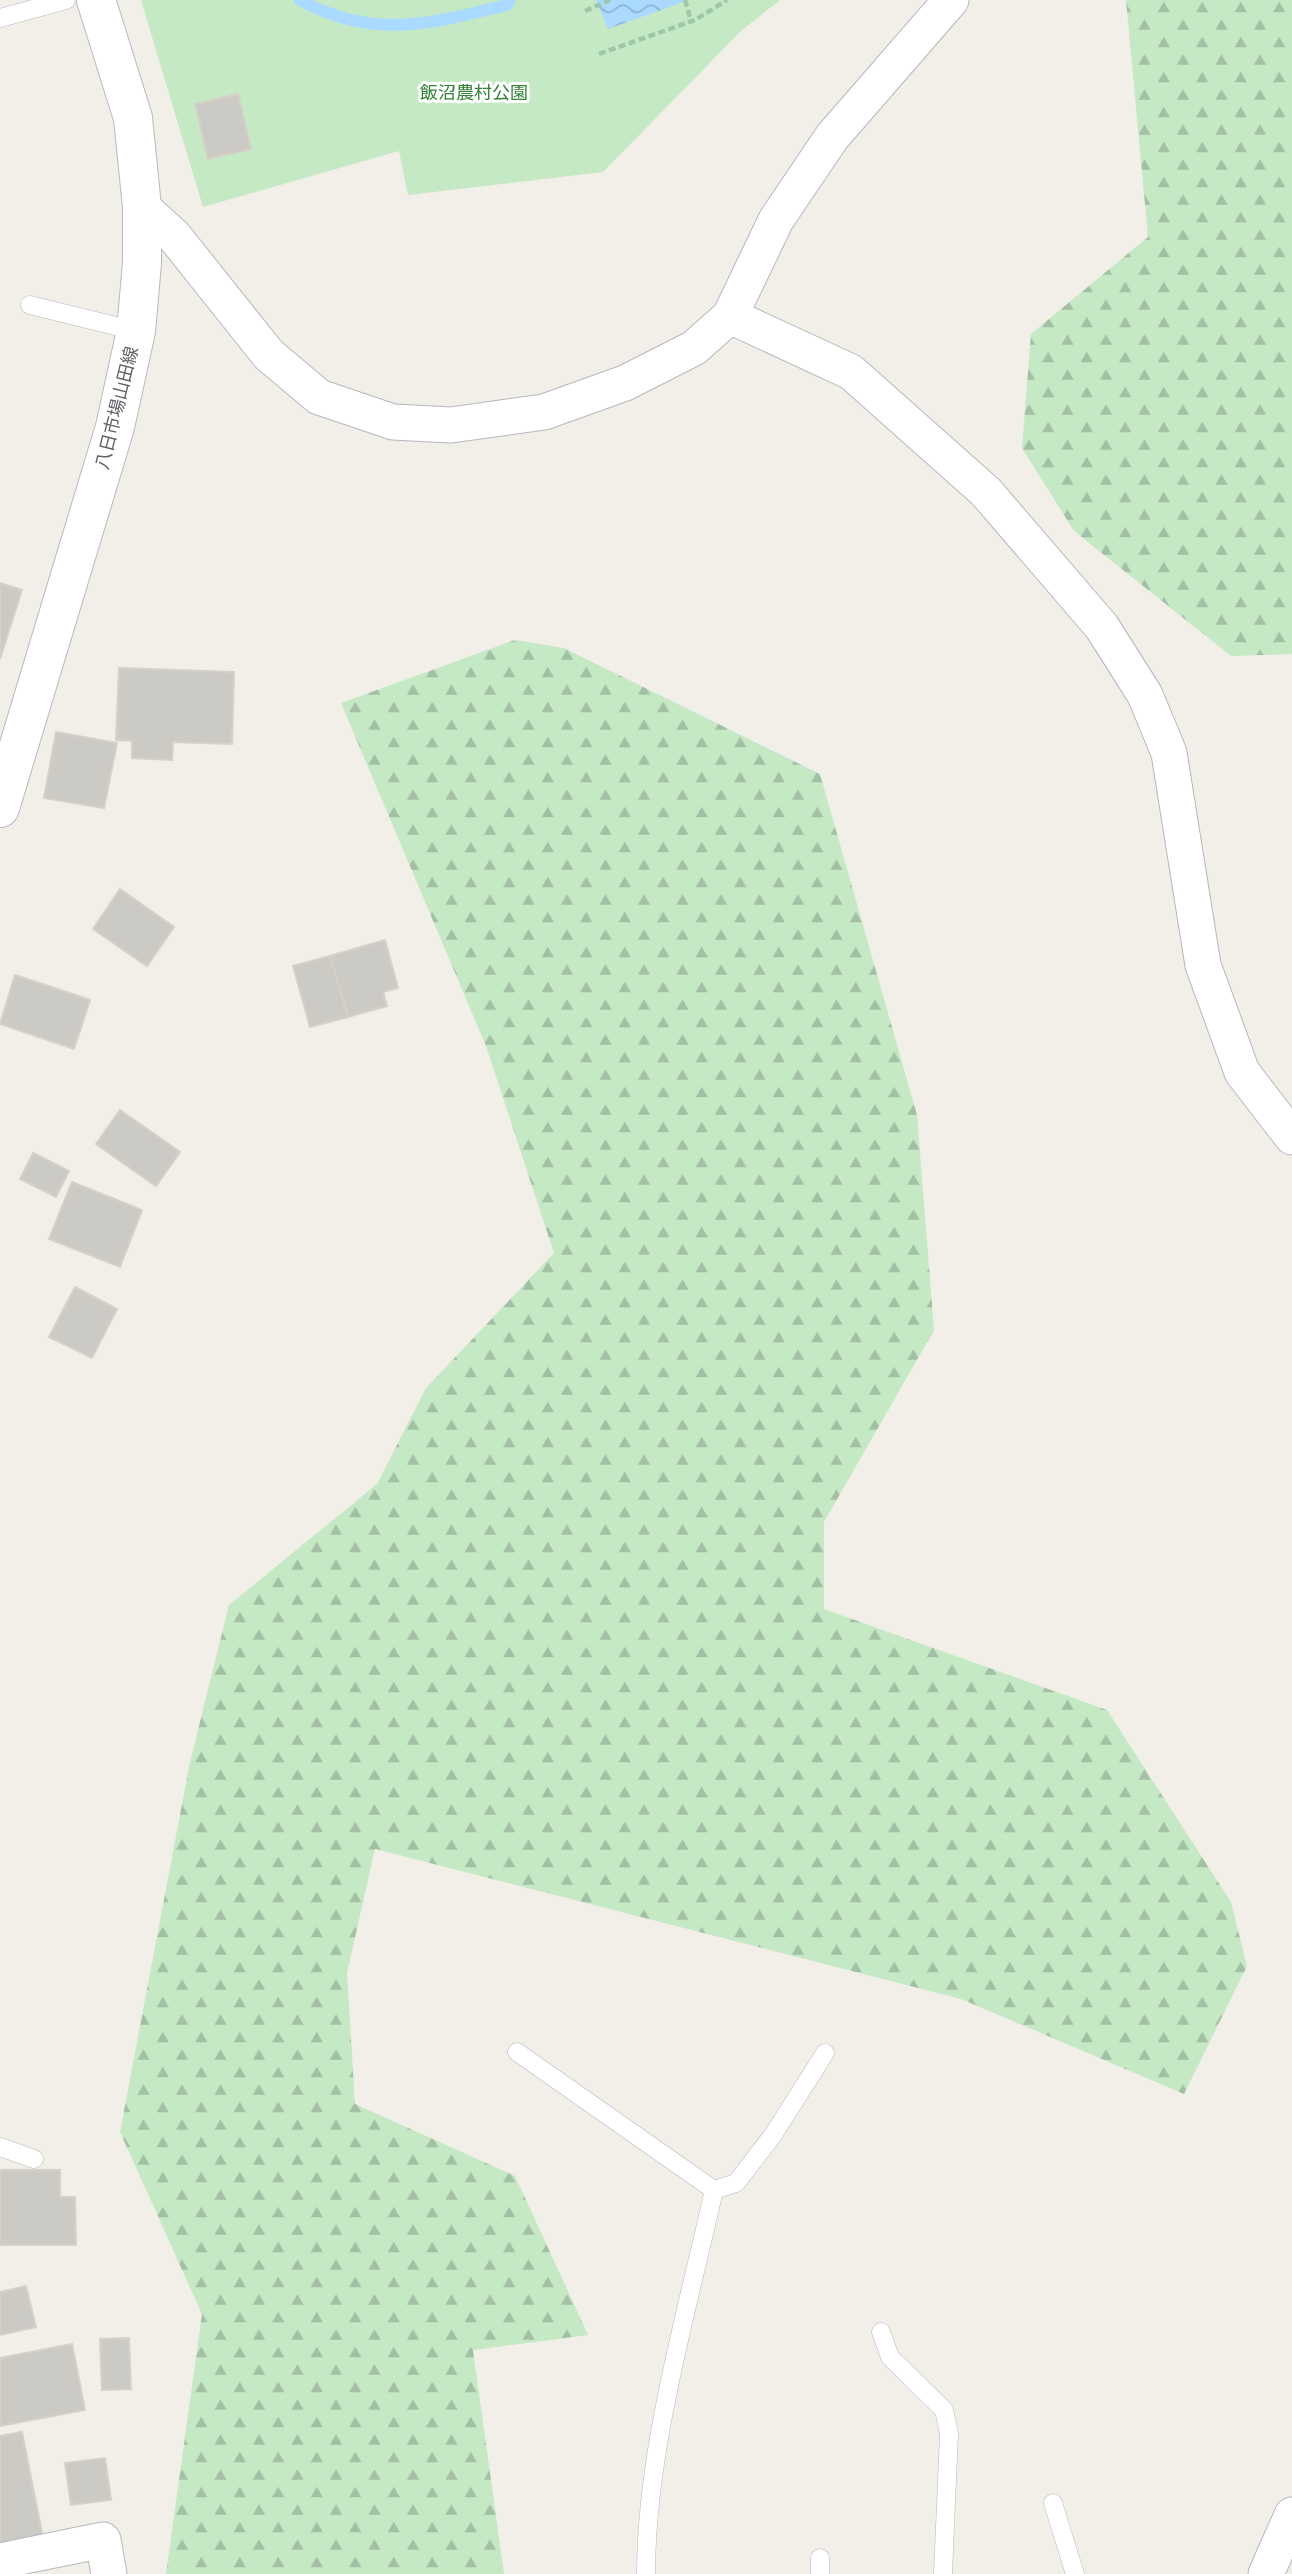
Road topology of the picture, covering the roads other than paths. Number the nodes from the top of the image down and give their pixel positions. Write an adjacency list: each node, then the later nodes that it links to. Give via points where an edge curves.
1 (66, 0): 4 (lane)
2 (96, 0): 5 (main road, 八日市場山田線, via 133,118)
3 (951, 0): 7 (street, via 832,137 775,219)
4 (0, 18)
5 (142, 208): 7 (street, via 174,236 269,355 319,397 393,422 451,425 544,412 625,383 694,348); 8 (main road, 八日市場山田線)
6 (30, 305): 8 (lane)
7 (730, 316): 10 (street, via 851,372 986,492 1102,627 1145,695 1169,754 1203,965 1242,1072)
8 (136, 331): 9 (main road, 八日市場山田線, via 116,427)
9 (0, 808)
10 (1292, 1137)
11 (517, 2052): 15 (lane)
12 (825, 2053): 15 (lane, via 736,2183)
13 (0, 2147): 14 (lane)
14 (34, 2159)
15 (714, 2190): 21 (lane, via 662,2431 646,2528)
16 (881, 2332): 22 (lane, via 890,2357 944,2410 949,2433)
17 (1053, 2503): 23 (lane)
18 (1292, 2515): 24 (street)
19 (0, 2561): 20 (street, via 103,2540)
20 (109, 2574)
21 (646, 2574)
22 (943, 2574)
23 (1075, 2574)
24 (1266, 2574)

